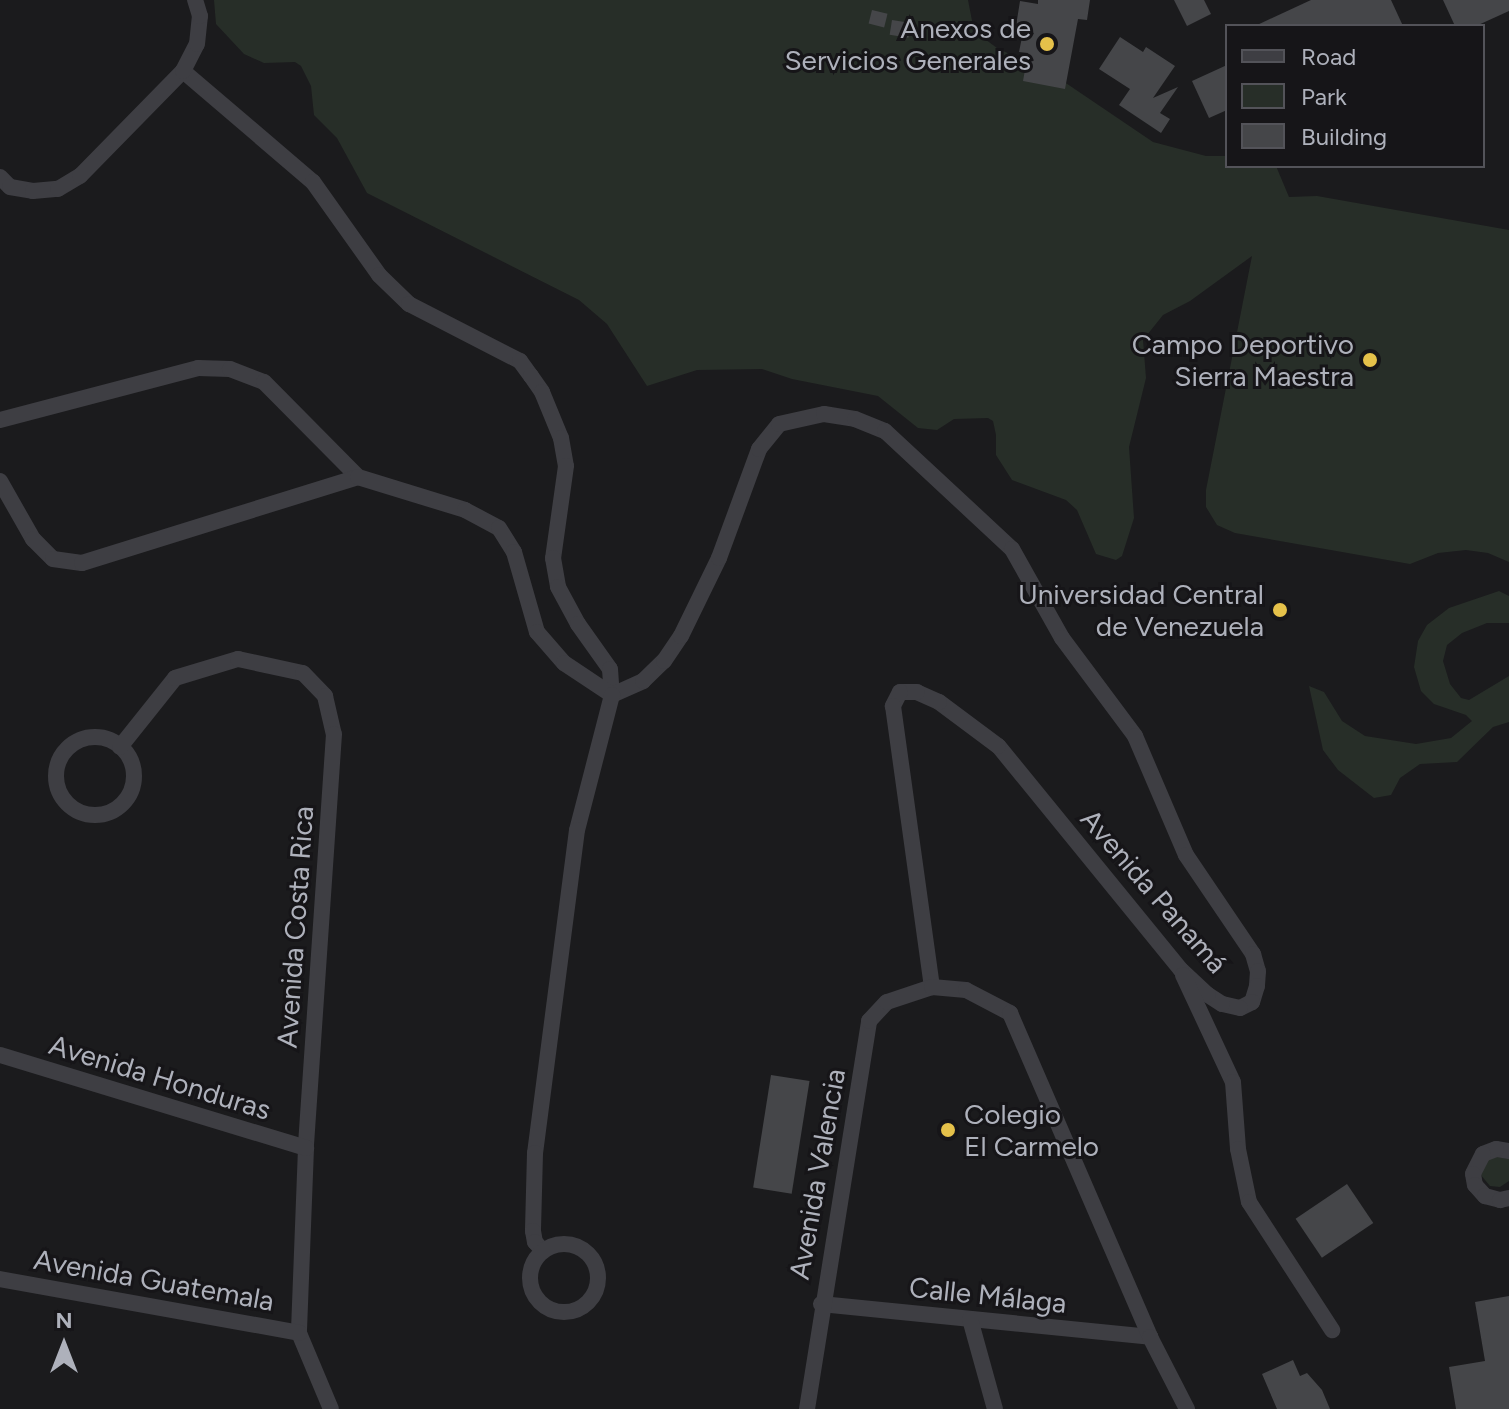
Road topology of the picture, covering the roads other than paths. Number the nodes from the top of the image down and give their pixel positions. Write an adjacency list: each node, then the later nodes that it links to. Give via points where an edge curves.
1 (195, 0): 2 (street, via 200,16 197,44)
2 (183, 71): 3 (street, via 80,176 58,189 10,187); 7 (street, via 313,182 379,275 409,304 520,361 537,384 561,438 566,466 553,558 558,587 610,669)
3 (0, 177)
4 (0, 420): 5 (street, via 198,368 230,369 264,382)
5 (358, 477): 6 (street, via 82,563 53,559 33,539); 7 (street, via 465,510 499,528 514,552 537,632 564,663)
6 (0, 481)
7 (612, 695): 9 (street, Avenida Panamá, via 643,681 681,636 719,558 759,449 779,424 824,414 885,431 1012,549 1062,638 1135,736 1186,855 1253,954 1258,971 1254,998 1240,1008 1222,1004); 15 (street, via 577,830 535,1153 533,1231)
8 (120, 747): 8 (street, via 93,737 70,746 56,778 65,802 88,814 102,814 125,801 134,777); 12 (street, Avenida Costa Rica, via 175,678 238,659 303,673 325,696 334,734)
9 (1181, 970): 10 (street, Avenida Panamá, via 998,746 939,702 917,692 900,692 893,706); 19 (street, via 1233,1082 1249,1202)
10 (932, 987): 17 (street, Avenida Valencia, via 887,1002 869,1021); 21 (street, via 966,990 1010,1013)
11 (0, 1055): 12 (street, Avenida Honduras)
12 (306, 1148): 20 (street, Avenida Costa Rica)
13 (1509, 1151): 14 (street, via 1483,1154 1473,1174 1485,1196)
14 (1509, 1198)
15 (543, 1251): 15 (street, via 531,1269 538,1300 557,1311 579,1308 598,1281 593,1260 564,1244)
16 (0, 1279): 20 (street, Avenida Guatemala)
17 (821, 1304): 18 (street, Calle Málaga); 23 (street, Avenida Valencia)
18 (970, 1319): 21 (street, Calle Málaga); 24 (street)
19 (1332, 1330)
20 (299, 1333): 22 (street, Avenida Costa Rica)
21 (1150, 1337): 25 (street)
22 (331, 1409)
23 (807, 1409)
24 (995, 1409)
25 (1187, 1409)

